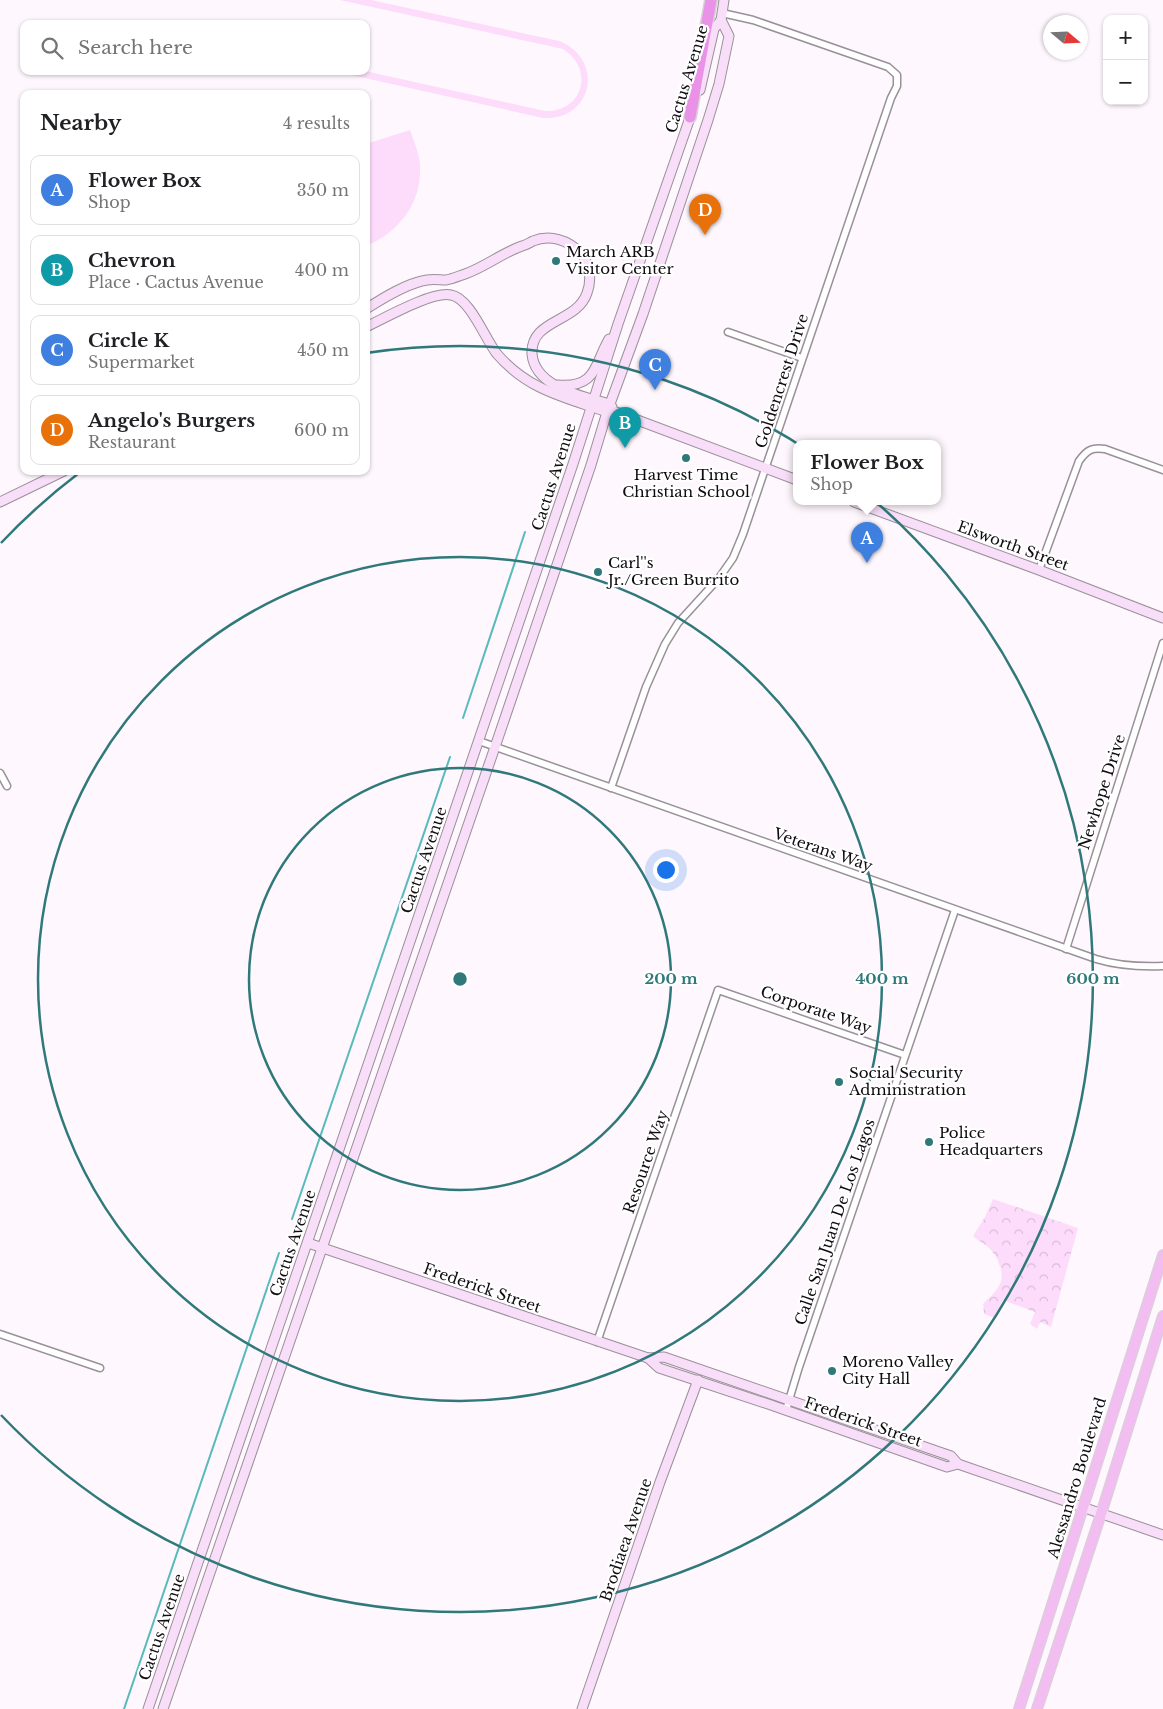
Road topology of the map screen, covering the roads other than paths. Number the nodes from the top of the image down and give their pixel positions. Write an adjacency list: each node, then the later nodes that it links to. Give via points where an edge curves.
1 (710, 0): 4 (highway)
2 (724, 0): 3 (main road, Cactus Avenue)
3 (722, 17): 4 (main road, Cactus Avenue, via 714,29 700,90); 11 (street, Goldencrest Drive, via 753,20 888,67 897,75 897,86); 14 (main road, Cactus Avenue, via 729,36 719,84)
4 (690, 117): 6 (main road, Cactus Avenue)
5 (370, 306): 10 (main road, via 425,280 446,280 465,274 515,248 543,238 562,240 582,255 590,274 588,292 578,308 542,328)
6 (618, 324): 12 (main road, via 591,376 572,386); 13 (main road, Cactus Avenue)
7 (370, 325): 13 (main road, via 425,300 444,295 458,297 489,343 521,378 542,390)
8 (531, 332): 10 (main road)
9 (728, 332): 11 (street)
10 (533, 349): 12 (main road, via 538,372)
11 (802, 358): 15 (street, Goldencrest Drive)
12 (555, 385): 13 (main road)
13 (592, 403): 14 (main road); 24 (main road, Cactus Avenue)
14 (611, 409): 15 (main road); 25 (main road, Cactus Avenue)
15 (766, 468): 18 (main road); 28 (street, Goldencrest Drive, via 733,558 678,623 665,644 646,687)
16 (1163, 470): 21 (street, via 1105,449 1086,451 1079,461)
17 (56, 475): 19 (main road)
18 (793, 478)
19 (0, 502)
20 (862, 505): 21 (main road, Elsworth Street)
21 (1039, 570): 22 (main road, Elsworth Street)
22 (1163, 618)
23 (1163, 643): 30 (street, Newhope Drive)
24 (478, 741): 25 (street, Veterans Way); 34 (main road, Cactus Avenue)
25 (495, 747): 28 (street, Veterans Way); 35 (main road, Cactus Avenue)
26 (0, 773): 27 (street)
27 (7, 786)
28 (611, 788): 29 (street, Veterans Way)
29 (955, 910): 30 (street, Veterans Way); 33 (street, Calle San Juan De Los Lagos)
30 (1066, 948): 31 (street, Veterans Way, via 1118,965)
31 (1163, 966)
32 (718, 990): 33 (street, Corporate Way); 39 (street, Resource Way)
33 (906, 1054): 43 (street, Calle San Juan De Los Lagos)
34 (308, 1243): 35 (main road, Frederick Street); 51 (main road, Cactus Avenue)
35 (322, 1248): 39 (main road, Frederick Street); 52 (main road, Cactus Avenue)
36 (1163, 1255): 48 (main road, Alessandro Boulevard)
37 (1163, 1316): 49 (main road)
38 (0, 1334): 41 (street)
39 (597, 1342): 40 (main road, Frederick Street)
40 (648, 1358): 42 (main road, Frederick Street, via 659,1368); 43 (main road, Frederick Street, via 664,1358)
41 (100, 1368)
42 (698, 1380): 44 (main road, Frederick Street); 53 (main road, Brodiaea Avenue)
43 (789, 1400): 44 (street, Calle San Juan De Los Lagos); 46 (main road, Frederick Street)
44 (786, 1410): 45 (main road, Frederick Street)
45 (859, 1436): 46 (main road, via 870,1434 924,1452); 47 (main road, Frederick Street, via 947,1466)
46 (932, 1449): 47 (main road, Frederick Street, via 951,1456)
47 (958, 1464): 48 (main road, Frederick Street)
48 (1084, 1508): 49 (main road, Frederick Street); 54 (main road, Alessandro Boulevard)
49 (1101, 1514): 50 (main road, Frederick Street); 55 (main road)
50 (1163, 1535)
51 (148, 1709)
52 (163, 1709)
53 (582, 1709)
54 (1019, 1709)
55 (1037, 1709)

